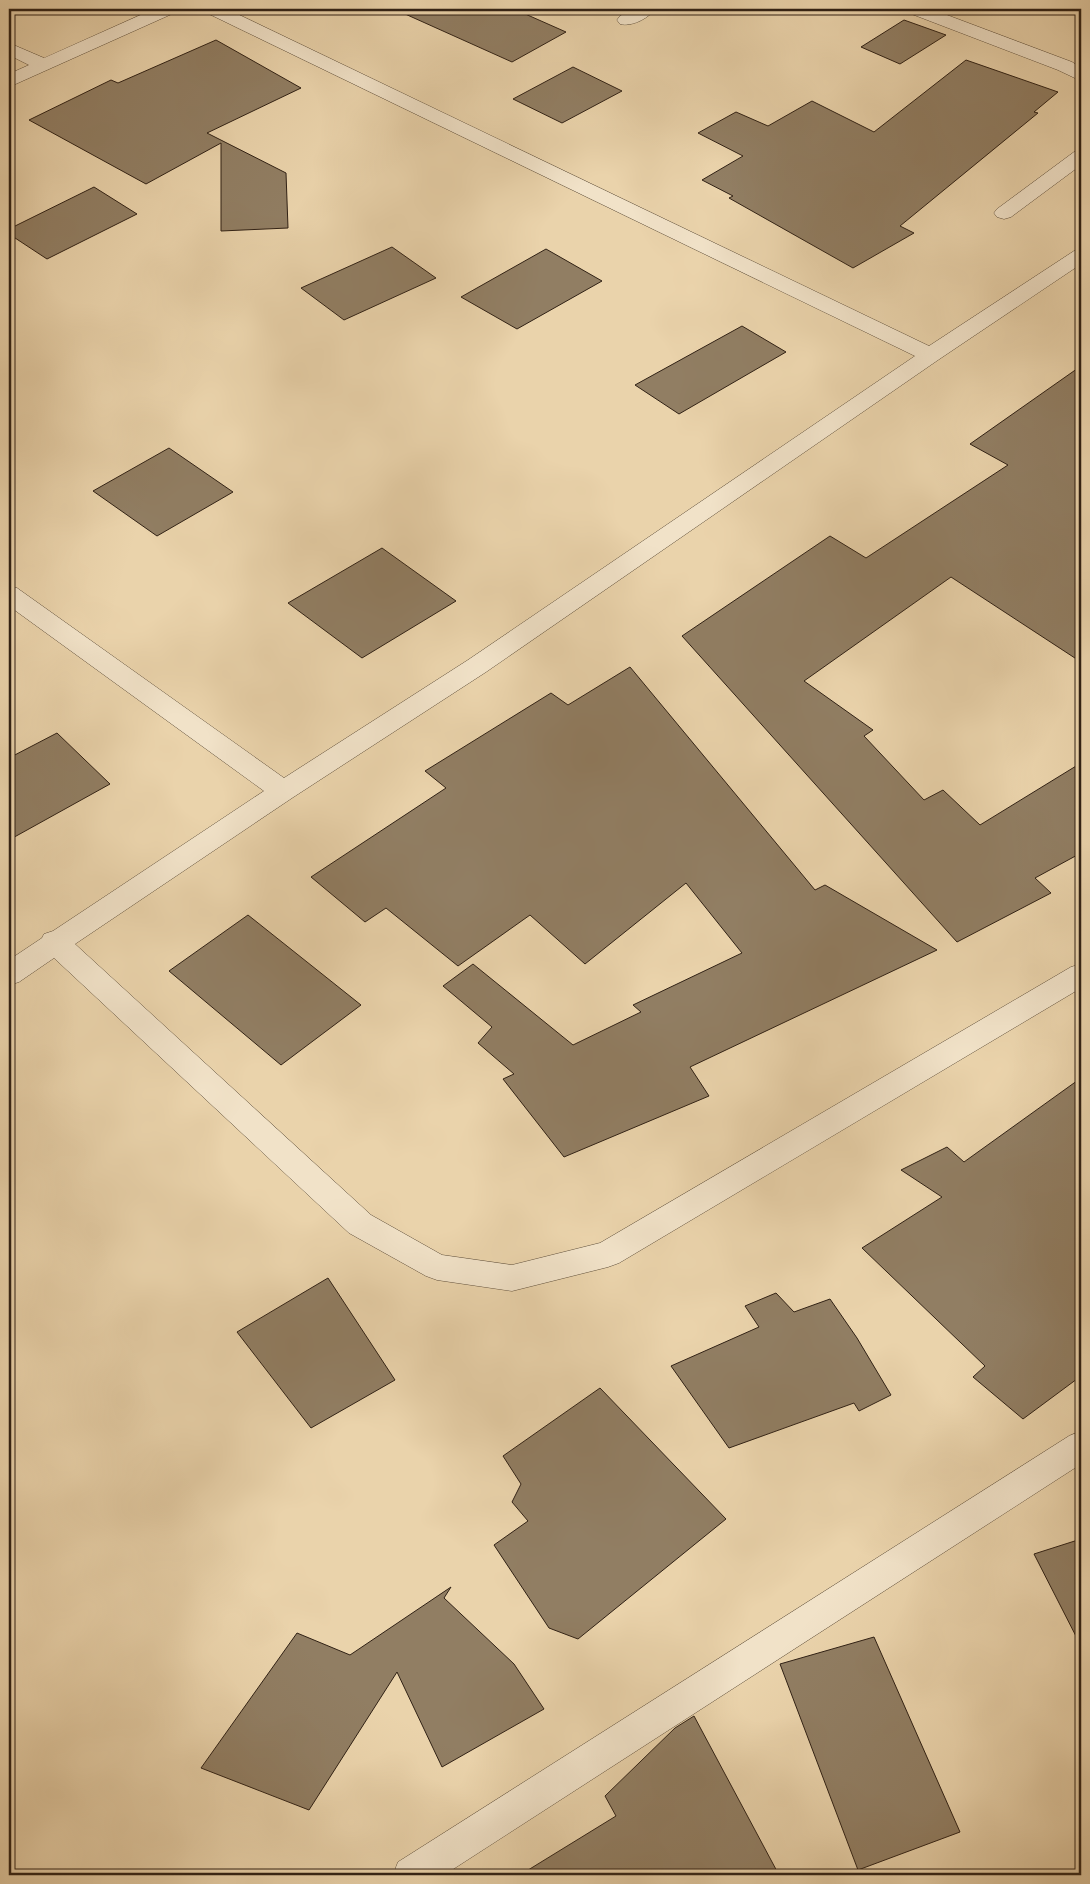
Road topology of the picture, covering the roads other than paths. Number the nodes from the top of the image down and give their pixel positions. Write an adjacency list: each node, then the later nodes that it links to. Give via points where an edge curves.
1 (168, 9): 7 (street)
2 (213, 9): 13 (street)
3 (646, 9): 5 (street)
4 (915, 9): 8 (street)
5 (626, 20)
6 (9, 48): 7 (street)
7 (43, 65): 9 (street)
8 (1081, 75)
9 (9, 81)
10 (1081, 156): 11 (street)
11 (1004, 212)
12 (1081, 255): 13 (street)
13 (930, 355): 15 (street, via 477,666)
14 (9, 594): 15 (street)
15 (282, 790): 16 (street)
16 (54, 941): 17 (street); 18 (street, via 360,1224 437,1267 512,1278 608,1254)
17 (9, 974)
18 (1081, 975)
19 (1081, 1446): 20 (street)
20 (411, 1875)

